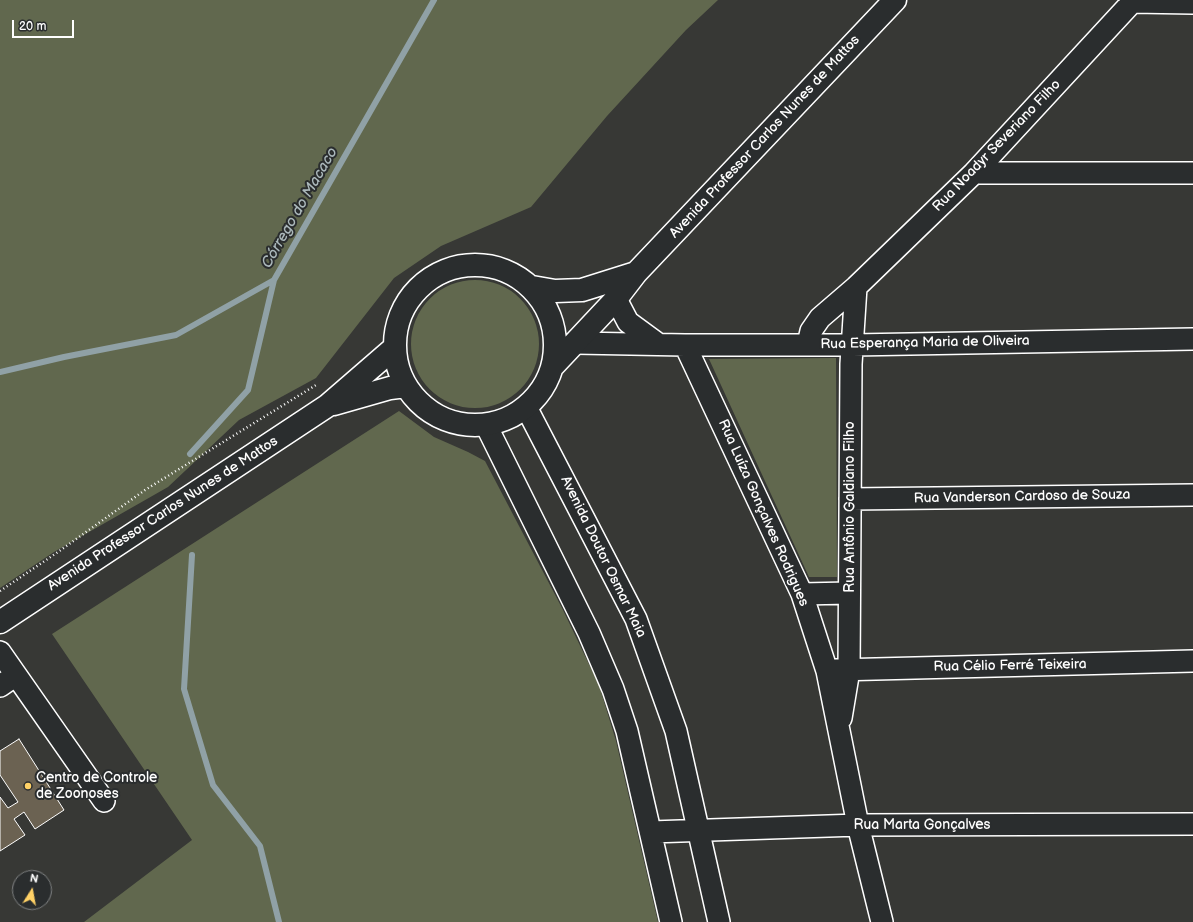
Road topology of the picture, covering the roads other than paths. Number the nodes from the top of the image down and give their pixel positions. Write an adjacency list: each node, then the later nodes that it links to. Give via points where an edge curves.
1 (895, 0): 6 (main road, Avenida Professor Carlos Nunes de Mattos)
2 (1132, 1): 3 (street); 4 (street, Rua Noadyr Severiano Filho)
3 (1193, 3)
4 (974, 173): 5 (street); 8 (street, Rua Noadyr Severiano Filho)
5 (1193, 173)
6 (636, 273): 7 (main road, Avenida Professor Carlos Nunes de Mattos, via 582,290); 9 (main road, Avenida Professor Carlos Nunes de Mattos)
7 (532, 287): 16 (main road, via 510,271 483,264 456,266 431,278 410,296 398,320); 17 (main road, via 549,310 556,337)
8 (856, 287): 13 (street, Rua Noadyr Severiano Filho, via 820,318 811,331); 15 (street)
9 (616, 299): 11 (main road, Avenida Professor Carlos Nunes de Mattos); 12 (street, via 628,322)
10 (1193, 339): 15 (street, Rua Esperança Maria de Oliveira)
11 (576, 343): 12 (street, Rua Esperança Maria de Oliveira); 17 (main road, Avenida Professor Carlos Nunes de Mattos)
12 (658, 344): 14 (street, Rua Esperança Maria de Oliveira)
13 (808, 344): 14 (street, Rua Esperança Maria de Oliveira); 15 (street, Rua Esperança Maria de Oliveira)
14 (685, 345): 25 (street, Rua Luíza Gonçalves Rodrigues)
15 (853, 345): 23 (street, Rua Antônio Galdiano Filho)
16 (394, 348): 18 (main road, via 398,368); 19 (main road, Avenida Professor Carlos Nunes de Mattos)
17 (554, 365): 20 (main road, via 544,388)
18 (406, 386): 19 (main road, Avenida Professor Carlos Nunes de Mattos); 21 (main road, via 427,410 455,423)
19 (327, 406): 26 (main road, Avenida Professor Carlos Nunes de Mattos)
20 (526, 407): 21 (main road, via 508,419); 37 (street, Avenida Doutor Osmar Maia, via 636,619 676,731)
21 (486, 425): 36 (street, via 589,633 613,689 627,731)
22 (1193, 496): 23 (street, Rua Vanderson Cardoso de Souza)
23 (850, 499): 24 (street, Rua Antônio Galdiano Filho)
24 (849, 593): 25 (street); 29 (street, Rua Antônio Galdiano Filho)
25 (802, 594): 30 (street, Rua Luíza Gonçalves Rodrigues)
26 (0, 622)
27 (0, 652): 31 (street)
28 (1193, 661): 29 (street, Rua Célio Ferré Teixeira)
29 (849, 670): 30 (street, Rua Célio Ferré Teixeira); 32 (street, Rua Luíza Gonçalves Rodrigues)
30 (827, 671): 32 (street, Rua Luíza Gonçalves Rodrigues)
31 (8, 680): 33 (street)
32 (839, 733): 35 (street, Rua Luíza Gonçalves Rodrigues)
33 (104, 801)
34 (1193, 824): 35 (street, Rua Marta Gonçalves)
35 (858, 825): 37 (street, Rua Marta Gonçalves); 40 (street, Rua Luíza Gonçalves Rodrigues)
36 (651, 832): 37 (street, Rua Marta Gonçalves); 38 (street)
37 (698, 832): 39 (street, Avenida Doutor Osmar Maia)
38 (671, 922)
39 (719, 922)
40 (882, 922)

